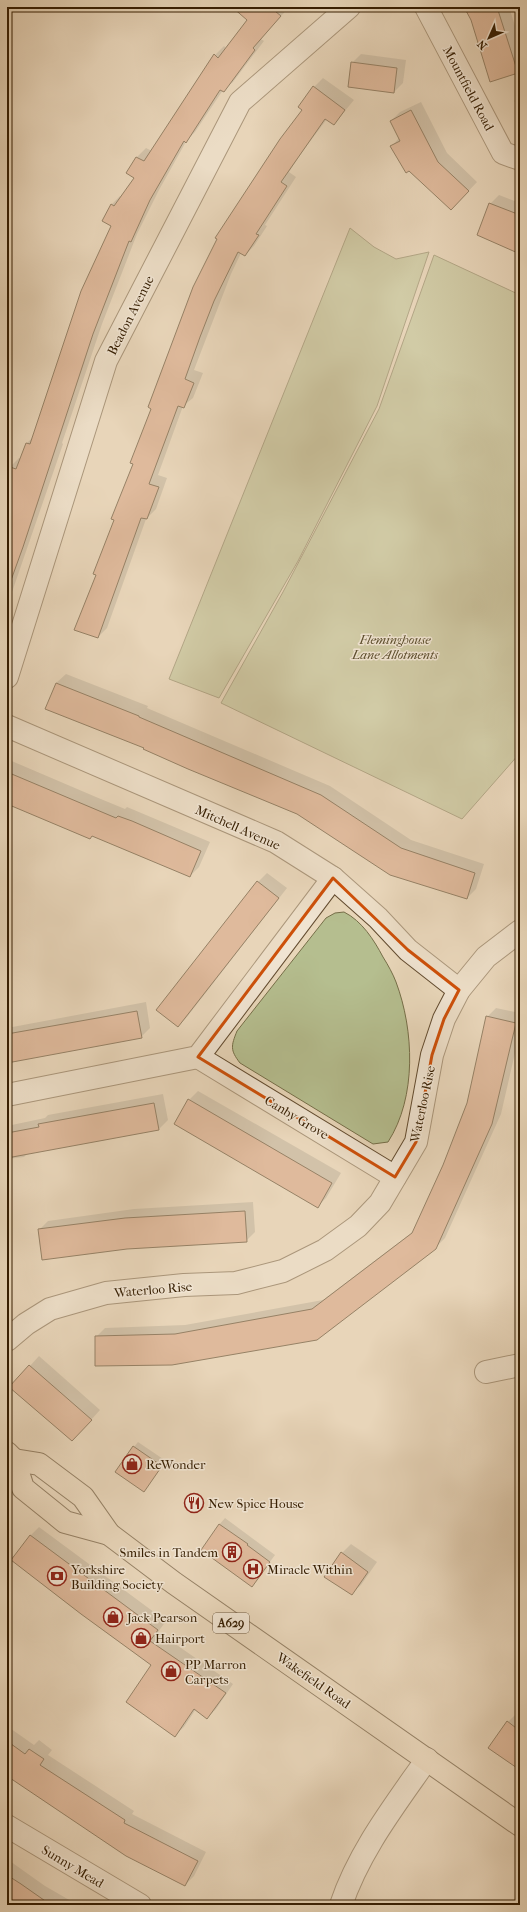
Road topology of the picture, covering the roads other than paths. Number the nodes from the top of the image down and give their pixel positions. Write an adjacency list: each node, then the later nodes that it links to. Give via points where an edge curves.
1 (349, 7): 4 (street, Beadon Avenue, via 240,102 106,361)
2 (426, 7): 3 (street, Mountfield Road, via 503,153)
3 (520, 160)
4 (7, 677)
5 (7, 726): 6 (street, Mitchell Avenue, via 276,842)
6 (333, 878): 8 (street, Mitchell Avenue, via 378,918 408,950); 9 (street)
7 (520, 932): 8 (street, Waterloo Rise, via 486,957)
8 (459, 990): 11 (street, Waterloo Rise, via 444,1020 432,1055 416,1142)
9 (198, 1057): 10 (street); 11 (street, Canby Grove)
10 (7, 1095)
11 (395, 1177): 12 (street, Waterloo Rise, via 380,1203 358,1226 325,1250 283,1271 236,1283 106,1293 50,1309)
12 (7, 1340)
13 (520, 1365): 14 (street)
14 (486, 1372)
15 (10, 1456): 16 (highway, Wakefield Road / A629, via 39,1464 82,1497); 16 (highway, Wakefield Road / A629, via 23,1488 65,1522)
16 (109, 1534): 17 (highway, Wakefield Road / A629, via 174,1583)
17 (427, 1759): 18 (highway, Wakefield Road / A629); 21 (street, via 375,1835 347,1886)
18 (520, 1825)
19 (7, 1826): 20 (street, Sunny Mead)
20 (140, 1905)
21 (341, 1905)

